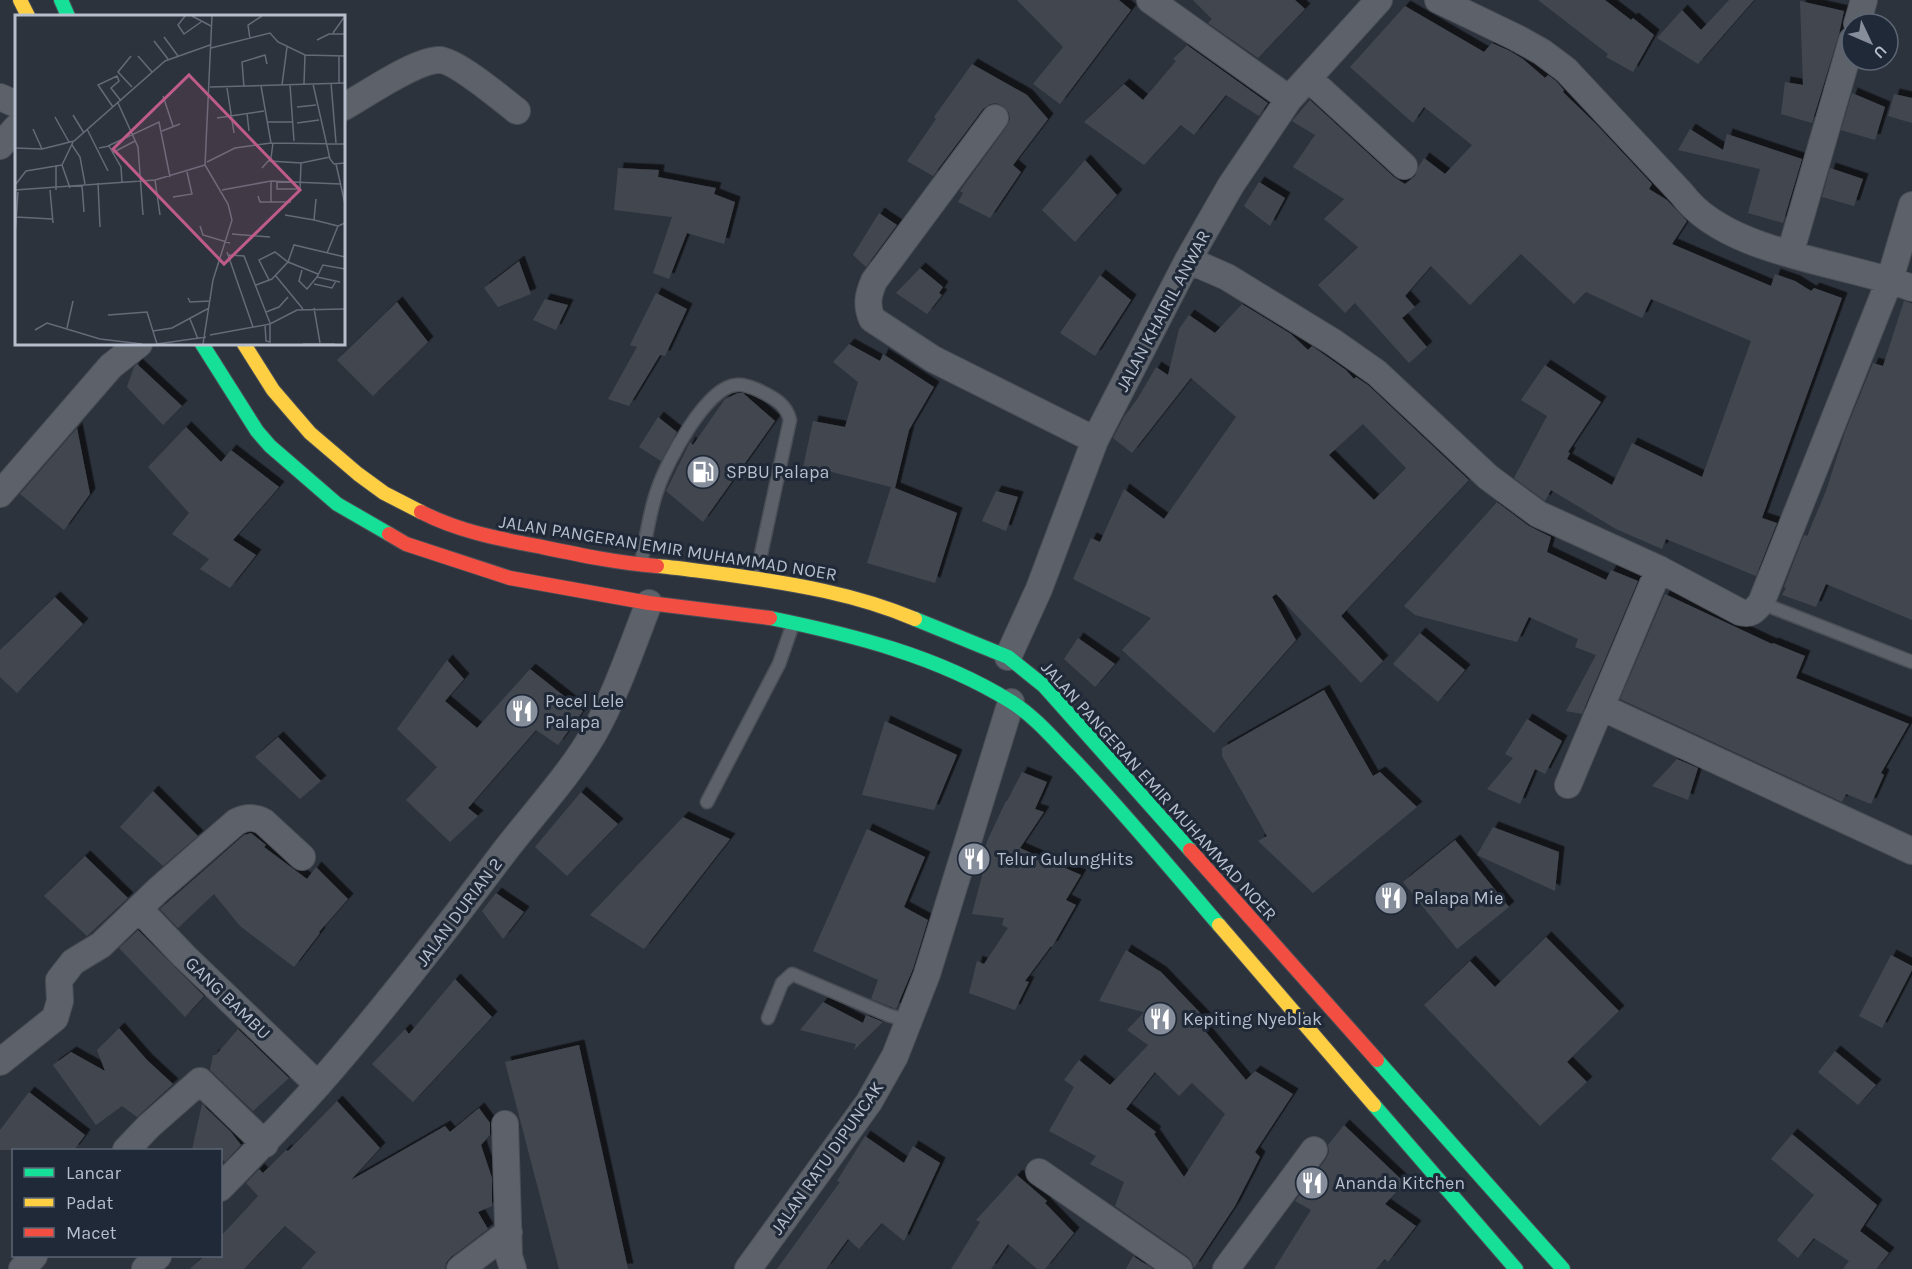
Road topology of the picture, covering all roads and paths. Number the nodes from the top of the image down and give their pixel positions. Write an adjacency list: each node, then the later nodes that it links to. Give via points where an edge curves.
1 (20, 0): 6 (main road)
2 (61, 0): 7 (main road)
3 (1150, 0): 11 (street)
4 (1379, 0): 9 (street, JALAN KHAIRIL ANWAR)
5 (1438, 0): 20 (street, via 1542,51 1566,70 1692,207 1717,226)
6 (28, 15)
7 (68, 15)
8 (1843, 72): 20 (street)
9 (1308, 78): 11 (street, JALAN KHAIRIL ANWAR); 18 (street)
10 (0, 97): 12 (street)
11 (1289, 99): 21 (street, JALAN KHAIRIL ANWAR, via 1231,185)
12 (15, 104)
13 (345, 106): 14 (street, via 419,64 440,60 456,66)
14 (517, 111)
15 (994, 118): 26 (street, via 874,280 868,309 872,319 933,359)
16 (15, 129): 17 (street)
17 (0, 146)
18 (1404, 166)
19 (1912, 205): 22 (street)
20 (1790, 254): 22 (street)
21 (1188, 260): 26 (street, JALAN KHAIRIL ANWAR); 30 (street, via 1227,277 1377,373 1488,477 1538,514)
22 (1901, 284): 33 (street)
23 (138, 345): 27 (street, via 111,366)
24 (203, 345): 29 (main road, JALAN PANGERAN EMIR MUHAMMAD NOER, via 257,431 337,504 406,544 510,578)
25 (245, 345): 29 (main road, JALAN PANGERAN EMIR MUHAMMAD NOER, via 294,422 384,493 441,522)
26 (1095, 440): 37 (street, JALAN KHAIRIL ANWAR, via 1039,589)
27 (0, 494)
28 (641, 565): 29 (main road, JALAN PANGERAN EMIR MUHAMMAD NOER); 31 (main road, JALAN PANGERAN EMIR MUHAMMAD NOER); 31 (lane, via 657,489 673,452 705,406 735,384 750,386 778,400 790,420)
29 (560, 568): 32 (main road, JALAN PANGERAN EMIR MUHAMMAD NOER)
30 (1659, 569): 33 (street, via 1740,612 1753,612); 40 (street)
31 (755, 579): 34 (main road, JALAN PANGERAN EMIR MUHAMMAD NOER, via 822,590)
32 (649, 603): 35 (main road, JALAN PANGERAN EMIR MUHAMMAD NOER); 52 (street, JALAN DURIAN 2, via 594,733 561,782 413,973)
33 (1761, 603): 38 (lane)
34 (890, 608): 36 (main road); 37 (main road, JALAN PANGERAN EMIR MUHAMMAD NOER)
35 (793, 623): 36 (main road, JALAN PANGERAN EMIR MUHAMMAD NOER); 44 (lane, via 779,663)
36 (879, 635): 39 (main road, JALAN PANGERAN EMIR MUHAMMAD NOER)
37 (1008, 657): 41 (main road, JALAN PANGERAN EMIR MUHAMMAD NOER, via 1044,686)
38 (1912, 662)
39 (1011, 702): 43 (main road, JALAN PANGERAN EMIR MUHAMMAD NOER, via 1043,728); 50 (street, JALAN RATU DIPUNCAK, via 927,974)
40 (1601, 707): 42 (street); 45 (street)
41 (1123, 776): 43 (main road); 49 (main road, JALAN PANGERAN EMIR MUHAMMAD NOER)
42 (1568, 785)
43 (1104, 792): 49 (main road, JALAN PANGERAN EMIR MUHAMMAD NOER)
44 (707, 802)
45 (1912, 851)
46 (302, 857): 47 (street, via 264,822 245,817)
47 (139, 909): 51 (street, via 101,945 73,962 59,980 60,1001 55,1018); 52 (street, GANG BAMBU)
48 (768, 1018): 50 (lane, via 782,983 792,974)
49 (1320, 1019): 69 (main road, JALAN PANGERAN EMIR MUHAMMAD NOER); 70 (main road, JALAN PANGERAN EMIR MUHAMMAD NOER)
50 (908, 1021): 66 (street, JALAN RATU DIPUNCAK, via 895,1056 869,1102)
51 (0, 1062)
52 (318, 1085): 54 (street, JALAN DURIAN 2)
53 (505, 1124): 59 (street)
54 (265, 1144): 55 (street, via 200,1081); 58 (street, JALAN DURIAN 2)
55 (127, 1149)
56 (1314, 1150): 68 (street)
57 (1040, 1172): 67 (street)
58 (222, 1186)
59 (508, 1232): 64 (street); 65 (street)
60 (33, 1257): 62 (street)
61 (157, 1257): 63 (street)
62 (22, 1269)
63 (145, 1269)
64 (460, 1269)
65 (513, 1269)
66 (748, 1269)
67 (1179, 1269)
68 (1226, 1269)
69 (1516, 1269)
70 (1563, 1269)

